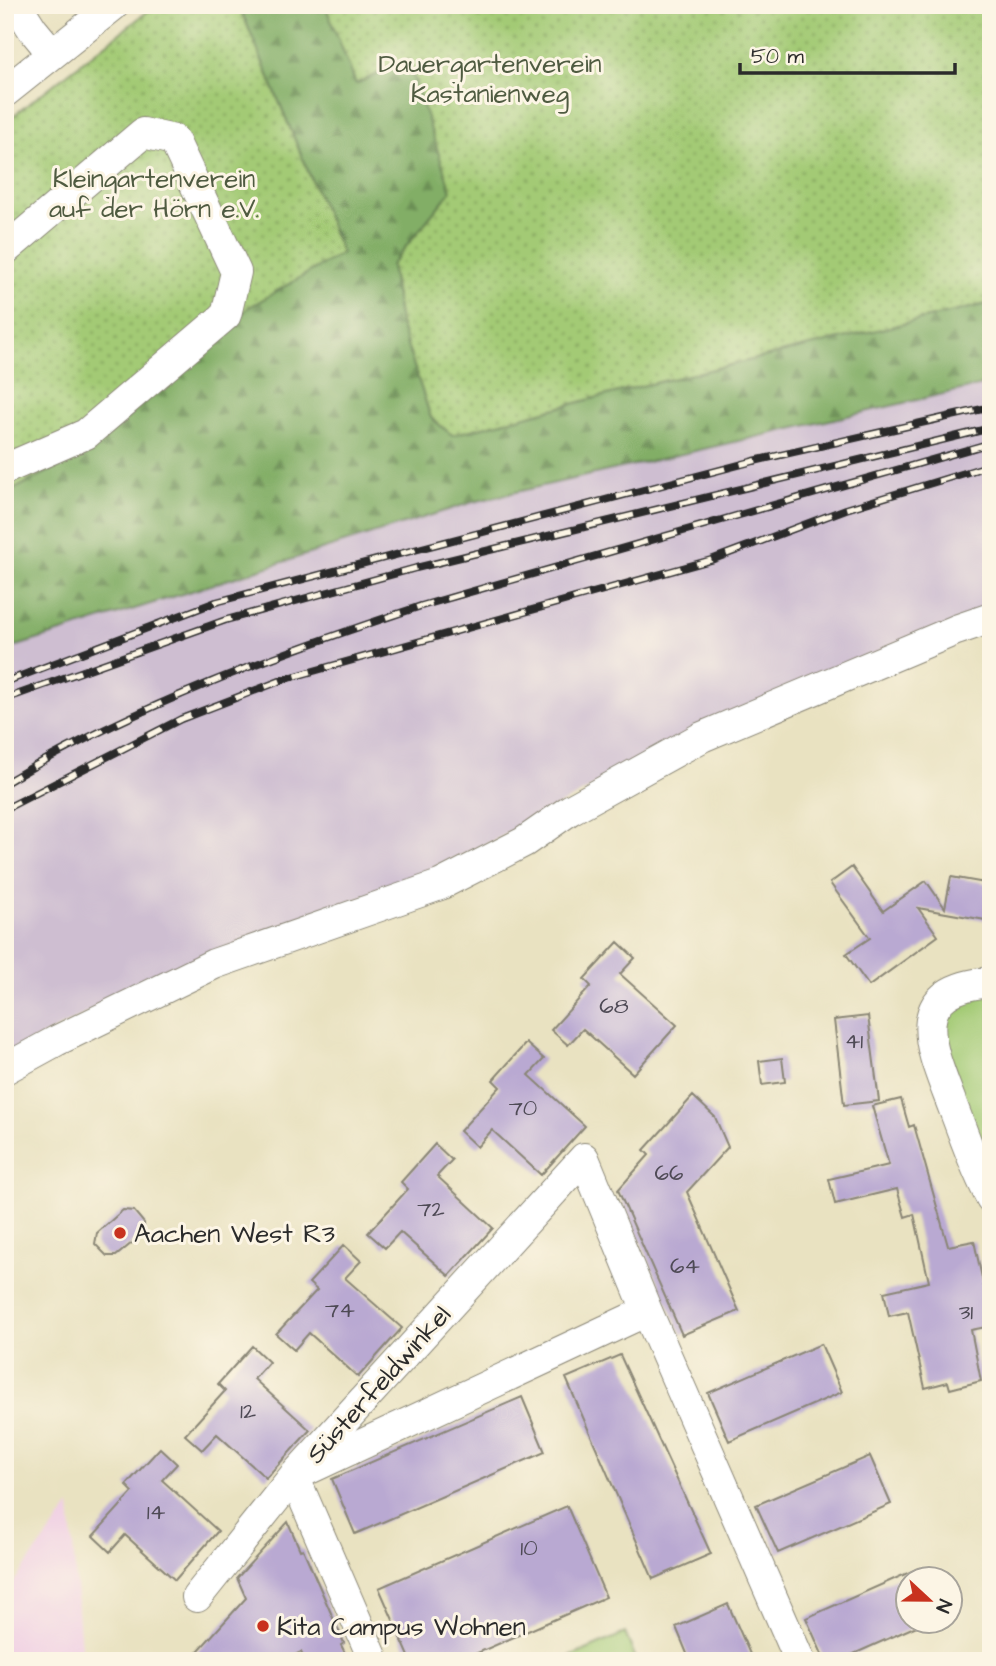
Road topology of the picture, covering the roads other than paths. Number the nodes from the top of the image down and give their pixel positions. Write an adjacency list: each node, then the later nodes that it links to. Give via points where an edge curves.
1 (17, 5): 3 (street)
2 (114, 5): 3 (street)
3 (52, 53): 4 (street)
4 (5, 92)
5 (5, 250): 6 (street, via 143,133 174,140 236,272 226,315 86,434)
6 (5, 469)
7 (991, 618): 9 (street, via 702,737 570,810 524,842 440,885 214,964)
8 (991, 982): 10 (street, via 969,983 949,992 937,1004 929,1035 979,1177)
9 (5, 1069)
10 (991, 1198)
11 (647, 1311): 12 (street, Süsterfeldwinkel); 12 (street, Süsterfeldwinkel, via 584,1158); 15 (street, Süsterfeldwinkel)
12 (295, 1476): 13 (street); 14 (street)
13 (197, 1597)
14 (374, 1661)
15 (800, 1661)

